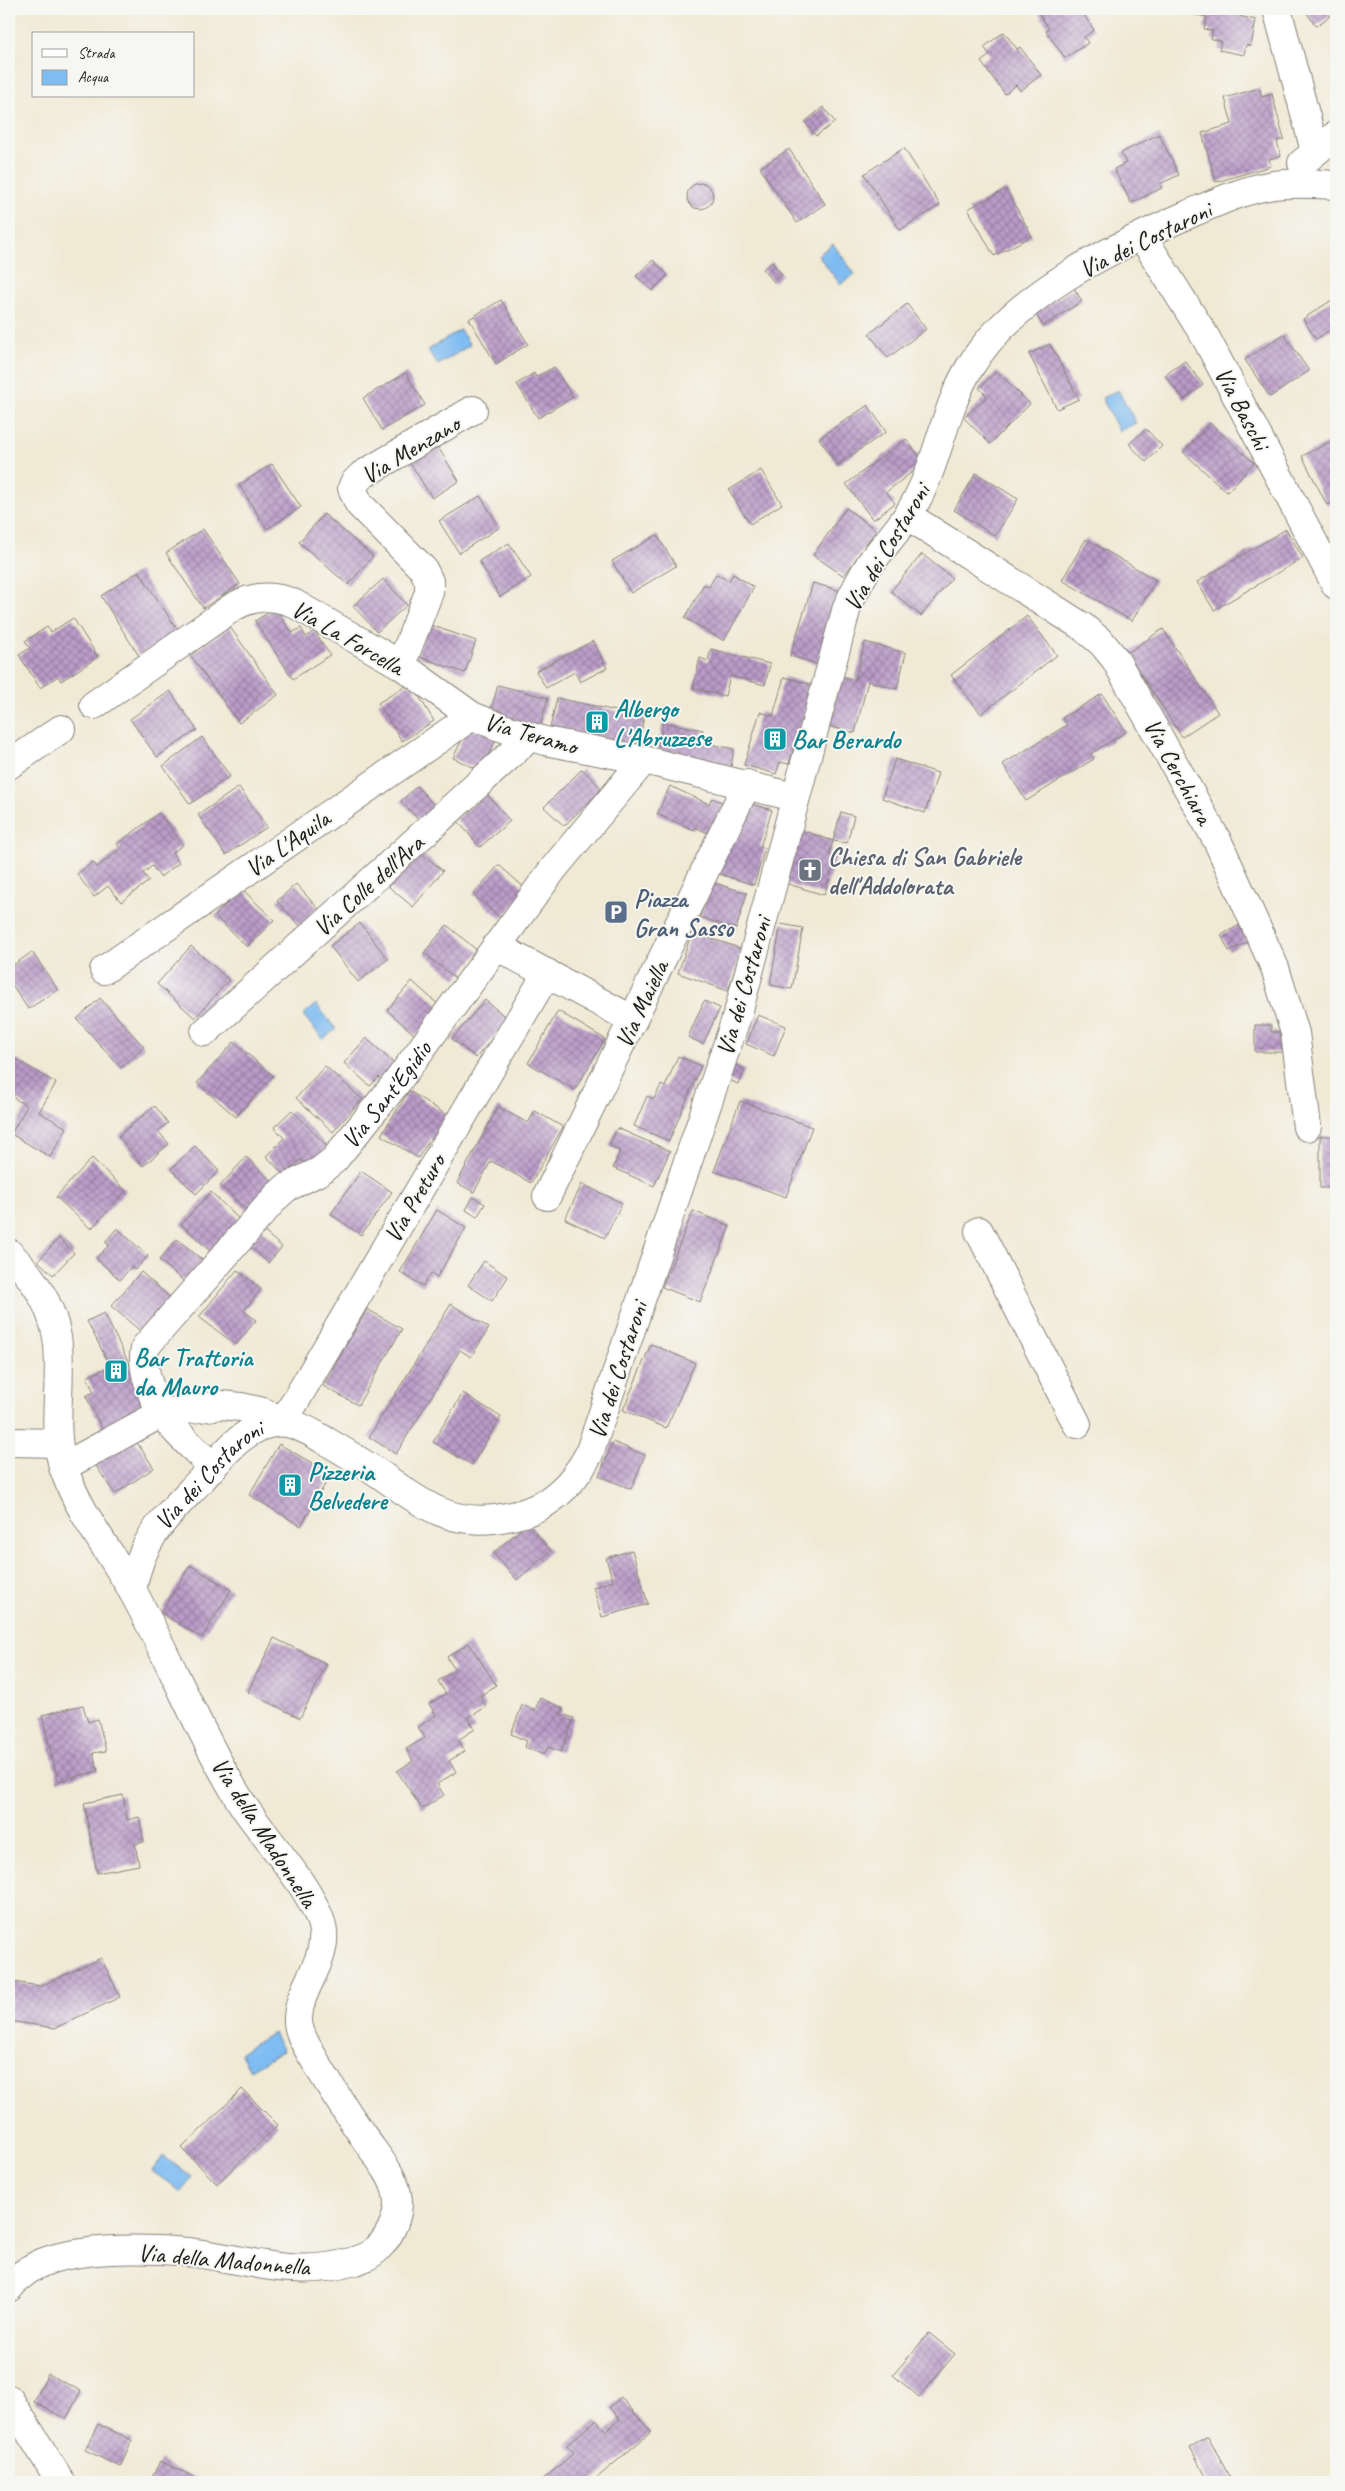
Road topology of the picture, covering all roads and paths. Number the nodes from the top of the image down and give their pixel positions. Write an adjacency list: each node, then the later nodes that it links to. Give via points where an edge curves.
1 (1277, 9): 2 (street)
2 (1326, 143): 3 (street, via 1301,165)
3 (1290, 184): 4 (street, Via dei Costaroni); 5 (street, Via dei Costaroni, via 1268,186 1226,199)
4 (1336, 185)
5 (1142, 236): 7 (street, Via dei Costaroni, via 1057,284 1011,318 989,342 969,368 931,469); 8 (street, Via Baschi, via 1206,338)
6 (473, 410): 9 (street, Via Menzano, via 362,475 352,488 359,504 423,569 429,581 428,596)
7 (908, 516): 17 (street, Via dei Costaroni, via 871,564 847,607); 23 (street, Via Cerchiara, via 1082,627 1115,659 1218,842 1275,968 1295,1033)
8 (1336, 585)
9 (401, 665): 10 (street, Via La Forcella, via 293,603 278,598 258,598 226,612); 11 (street, Via La Forcella)
10 (94, 705)
11 (472, 716): 13 (street, Via Teramo); 19 (street, Via L'Aquila)
12 (61, 729): 15 (street)
13 (530, 737): 14 (street, Via Teramo); 22 (street, Via Colle dell'Ara)
14 (644, 760): 16 (street, Via Teramo); 18 (street, Via Sant'Egidio, via 554,868)
15 (9, 765)
16 (747, 784): 17 (street, Via Teramo); 21 (street, Via Maiella)
17 (794, 797): 28 (street, Via dei Costaroni, via 738,1013 589,1454 577,1475 550,1501 522,1514 495,1519 460,1518 425,1505 315,1434)
18 (496, 946): 20 (street); 27 (street, Via Sant'Egidio, via 397,1082 334,1160 276,1197 149,1343 143,1354 144,1366)
19 (104, 970)
20 (547, 974): 21 (street); 28 (street, Via Preturo)
21 (633, 1020): 24 (street, Via Maiella)
22 (205, 1032)
23 (1306, 1127)
24 (548, 1196)
25 (979, 1231): 29 (street)
26 (9, 1253): 31 (street, Via della Madonnella, via 38,1288 50,1310 57,1337 56,1406)
27 (162, 1413): 28 (street, Via dei Costaroni, via 241,1407 263,1412); 31 (street, Via dei Costaroni); 32 (street)
28 (284, 1422): 32 (street, Via dei Costaroni, via 266,1425 247,1434)
29 (1077, 1424)
30 (9, 1442): 31 (street)
31 (61, 1455): 33 (street, Via della Madonnella, via 76,1497)
32 (213, 1467): 33 (street, Via dei Costaroni, via 152,1534 141,1553)
33 (132, 1590): 34 (street, Via della Madonnella, via 222,1769 318,1915 323,1933 322,1948 301,2003 299,2030 327,2081 393,2181 398,2198 396,2215 384,2241 370,2255 327,2268 267,2267 188,2252 112,2250 58,2257 37,2264)
34 (9, 2288)
35 (9, 2399): 36 (street)
36 (61, 2482)

